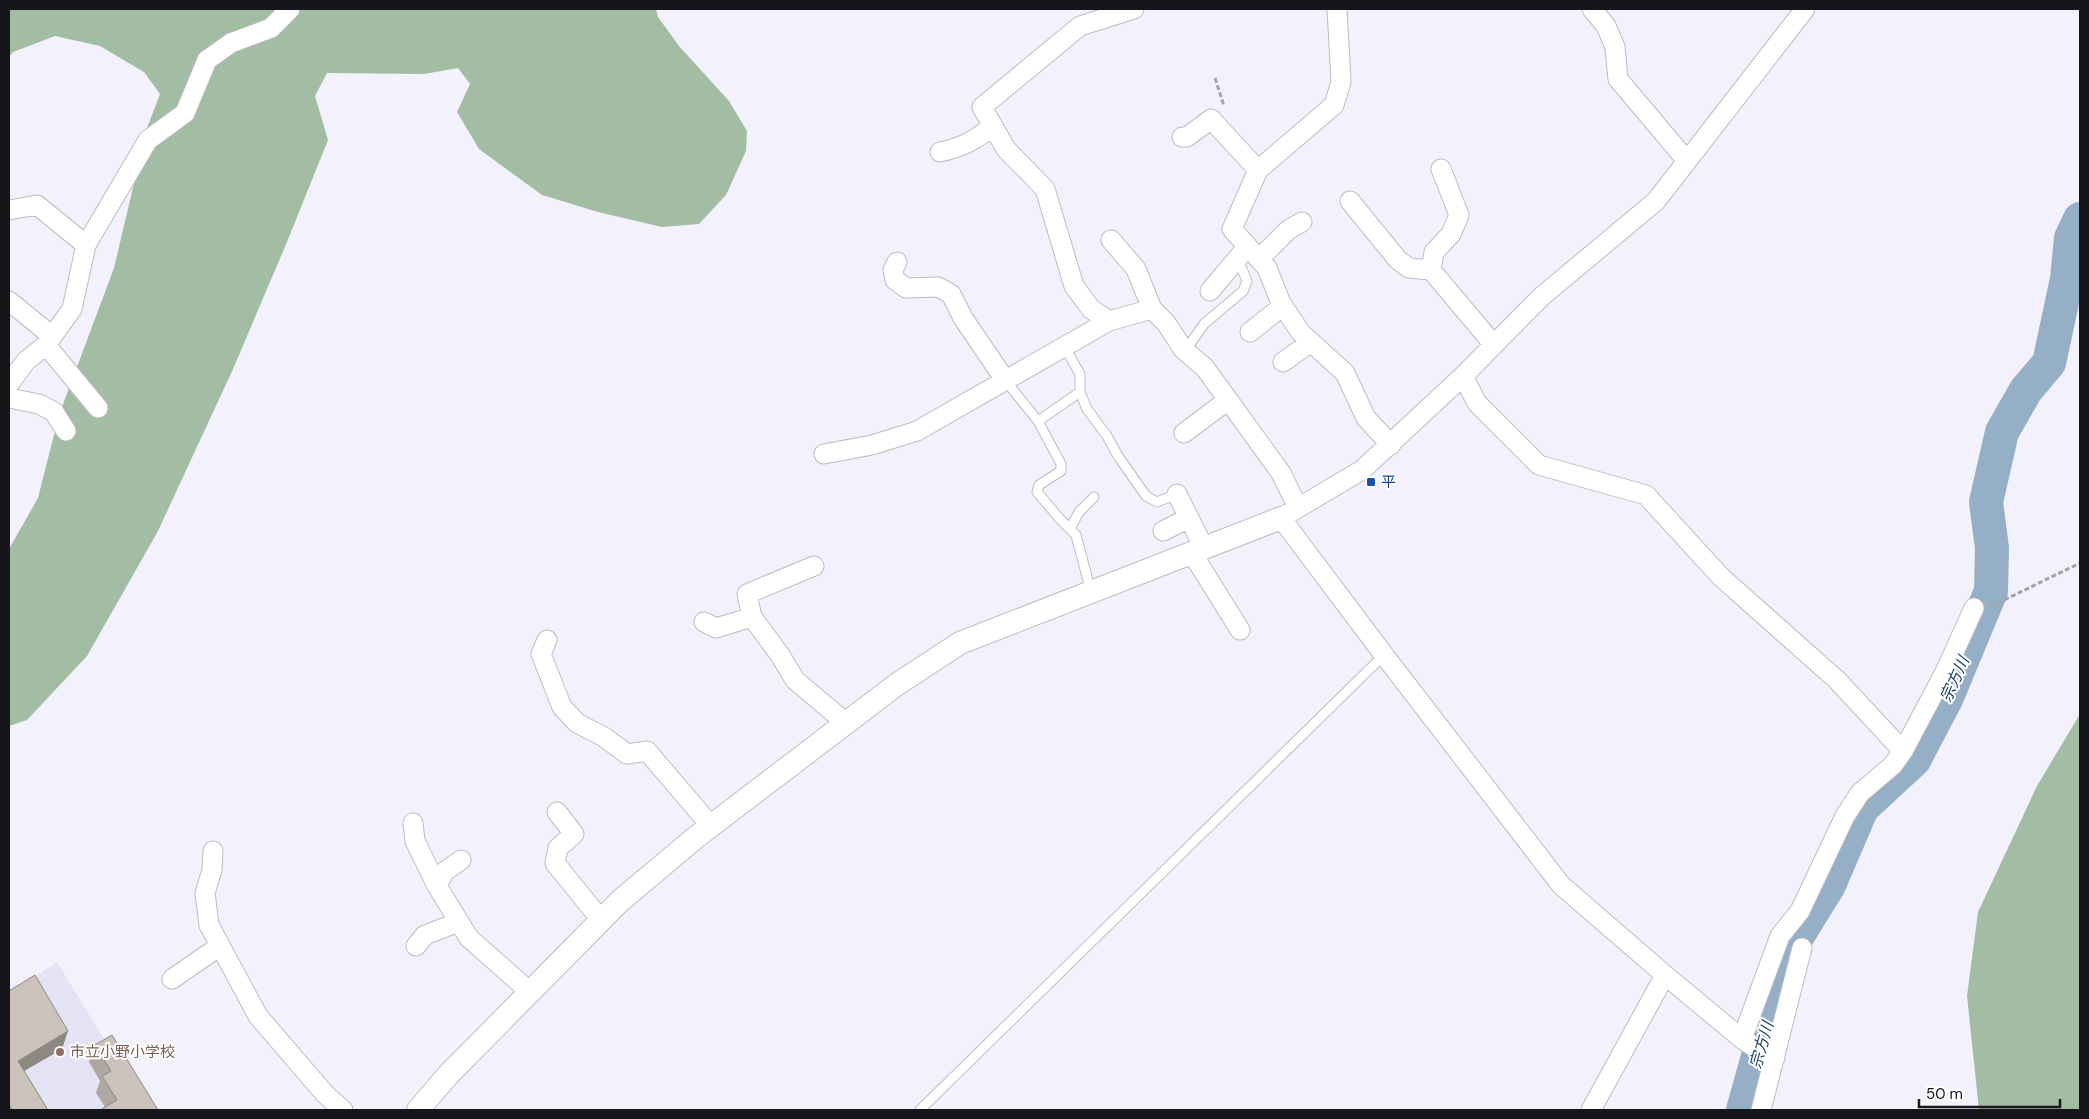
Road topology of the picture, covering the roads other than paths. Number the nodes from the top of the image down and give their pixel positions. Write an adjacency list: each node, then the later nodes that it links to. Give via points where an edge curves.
1 (290, 9): 16 (street, via 271,28 230,44 207,60 185,112 148,140)
2 (1134, 9): 6 (street, via 1080,26 982,107)
3 (1336, 9): 11 (street, via 1341,82 1334,105)
4 (1592, 9): 9 (street, via 1606,26 1615,47 1618,79)
5 (1805, 9): 9 (street)
6 (992, 126): 8 (street, via 975,140); 24 (street, via 1006,149 1045,189 1074,286 1091,309)
7 (1182, 137): 11 (street, via 1187,137 1212,119)
8 (940, 152)
9 (1687, 161): 28 (street, via 1656,201 1541,297)
10 (1441, 169): 19 (street, via 1459,215 1451,234 1434,252)
11 (1258, 170): 17 (street, via 1232,229)
12 (1350, 201): 19 (street, via 1398,260 1409,268)
13 (9, 210): 16 (street, via 37,204)
14 (1302, 222): 17 (street)
15 (1111, 240): 23 (street, via 1136,269)
16 (86, 246): 26 (street, via 72,309)
17 (1248, 255): 20 (street); 22 (street, via 1267,268); 30 (lane, via 1247,281 1243,291 1204,324)
18 (897, 262): 33 (street, via 893,270 895,280 906,288 938,287 950,294)
19 (1431, 270): 28 (street)
20 (1210, 291)
21 (9, 301): 26 (street)
22 (1282, 306): 25 (street); 27 (street)
23 (1152, 309): 24 (street); 30 (street)
24 (1109, 321): 29 (street)
25 (1250, 332)
26 (49, 341): 34 (street, via 26,362); 38 (street)
27 (1311, 342): 31 (street); 42 (street, via 1345,373 1366,418)
28 (1494, 345): 32 (street)
29 (1064, 346): 33 (street); 35 (lane, via 1080,374)
30 (1186, 351): 37 (street, via 1205,368)
31 (1283, 362)
32 (1463, 376): 42 (street); 60 (street, via 1477,402 1539,465 1646,496 1722,577 1837,680)
33 (1005, 380): 39 (lane); 43 (street, via 917,430 872,445)
34 (9, 384)
35 (1080, 392): 39 (lane); 44 (lane, via 1087,409 1146,496 1157,502)
36 (9, 398): 40 (street, via 39,404 54,412)
37 (1228, 400): 41 (street); 46 (street, via 1281,473)
38 (98, 408)
39 (1038, 421): 48 (lane, via 1061,464 1061,471 1039,485 1037,492)
40 (66, 432)
41 (1184, 433)
42 (1390, 445): 46 (street, via 1362,470)
43 (824, 454)
44 (1176, 494): 47 (street)
45 (1094, 497): 48 (lane, via 1079,512)
46 (1290, 513): 50 (street); 58 (street)
47 (1189, 518): 49 (street); 50 (street)
48 (1070, 530): 52 (lane, via 1076,535)
49 (1163, 531)
50 (1198, 551): 52 (street); 56 (street)
51 (814, 566): 54 (street, via 747,594)
52 (1091, 592): 59 (street, via 960,643)
53 (1974, 608): 60 (street)
54 (752, 617): 55 (street, via 716,628); 59 (street, via 796,680)
55 (704, 622)
56 (1240, 630)
57 (547, 640): 63 (street, via 541,654 562,707 577,723 627,754 647,751)
58 (1384, 655): 72 (street, via 1561,885); 79 (lane)
59 (846, 723): 63 (street)
60 (1904, 752): 75 (street, via 1860,793 1845,816 1800,911 1780,936)
61 (557, 812): 67 (street, via 574,834 558,848 555,863)
62 (413, 823): 66 (street, via 415,841)
63 (711, 826): 67 (street)
64 (212, 850): 69 (street, via 212,870 205,893 209,925)
65 (461, 860): 66 (street, via 444,872)
66 (437, 886): 68 (street)
67 (601, 920): 74 (street)
68 (459, 922): 70 (street, via 425,935); 74 (street, via 469,938)
69 (220, 946): 73 (street); 77 (street, via 258,1016)
70 (416, 946)
71 (1802, 948): 76 (street)
72 (1665, 975): 75 (street); 80 (street)
73 (172, 979)
74 (530, 992): 78 (street)
75 (1744, 1040): 76 (street)
76 (1771, 1057): 81 (street)
77 (342, 1110)
78 (418, 1110)
79 (920, 1110)
80 (1591, 1110)
81 (1761, 1110)

